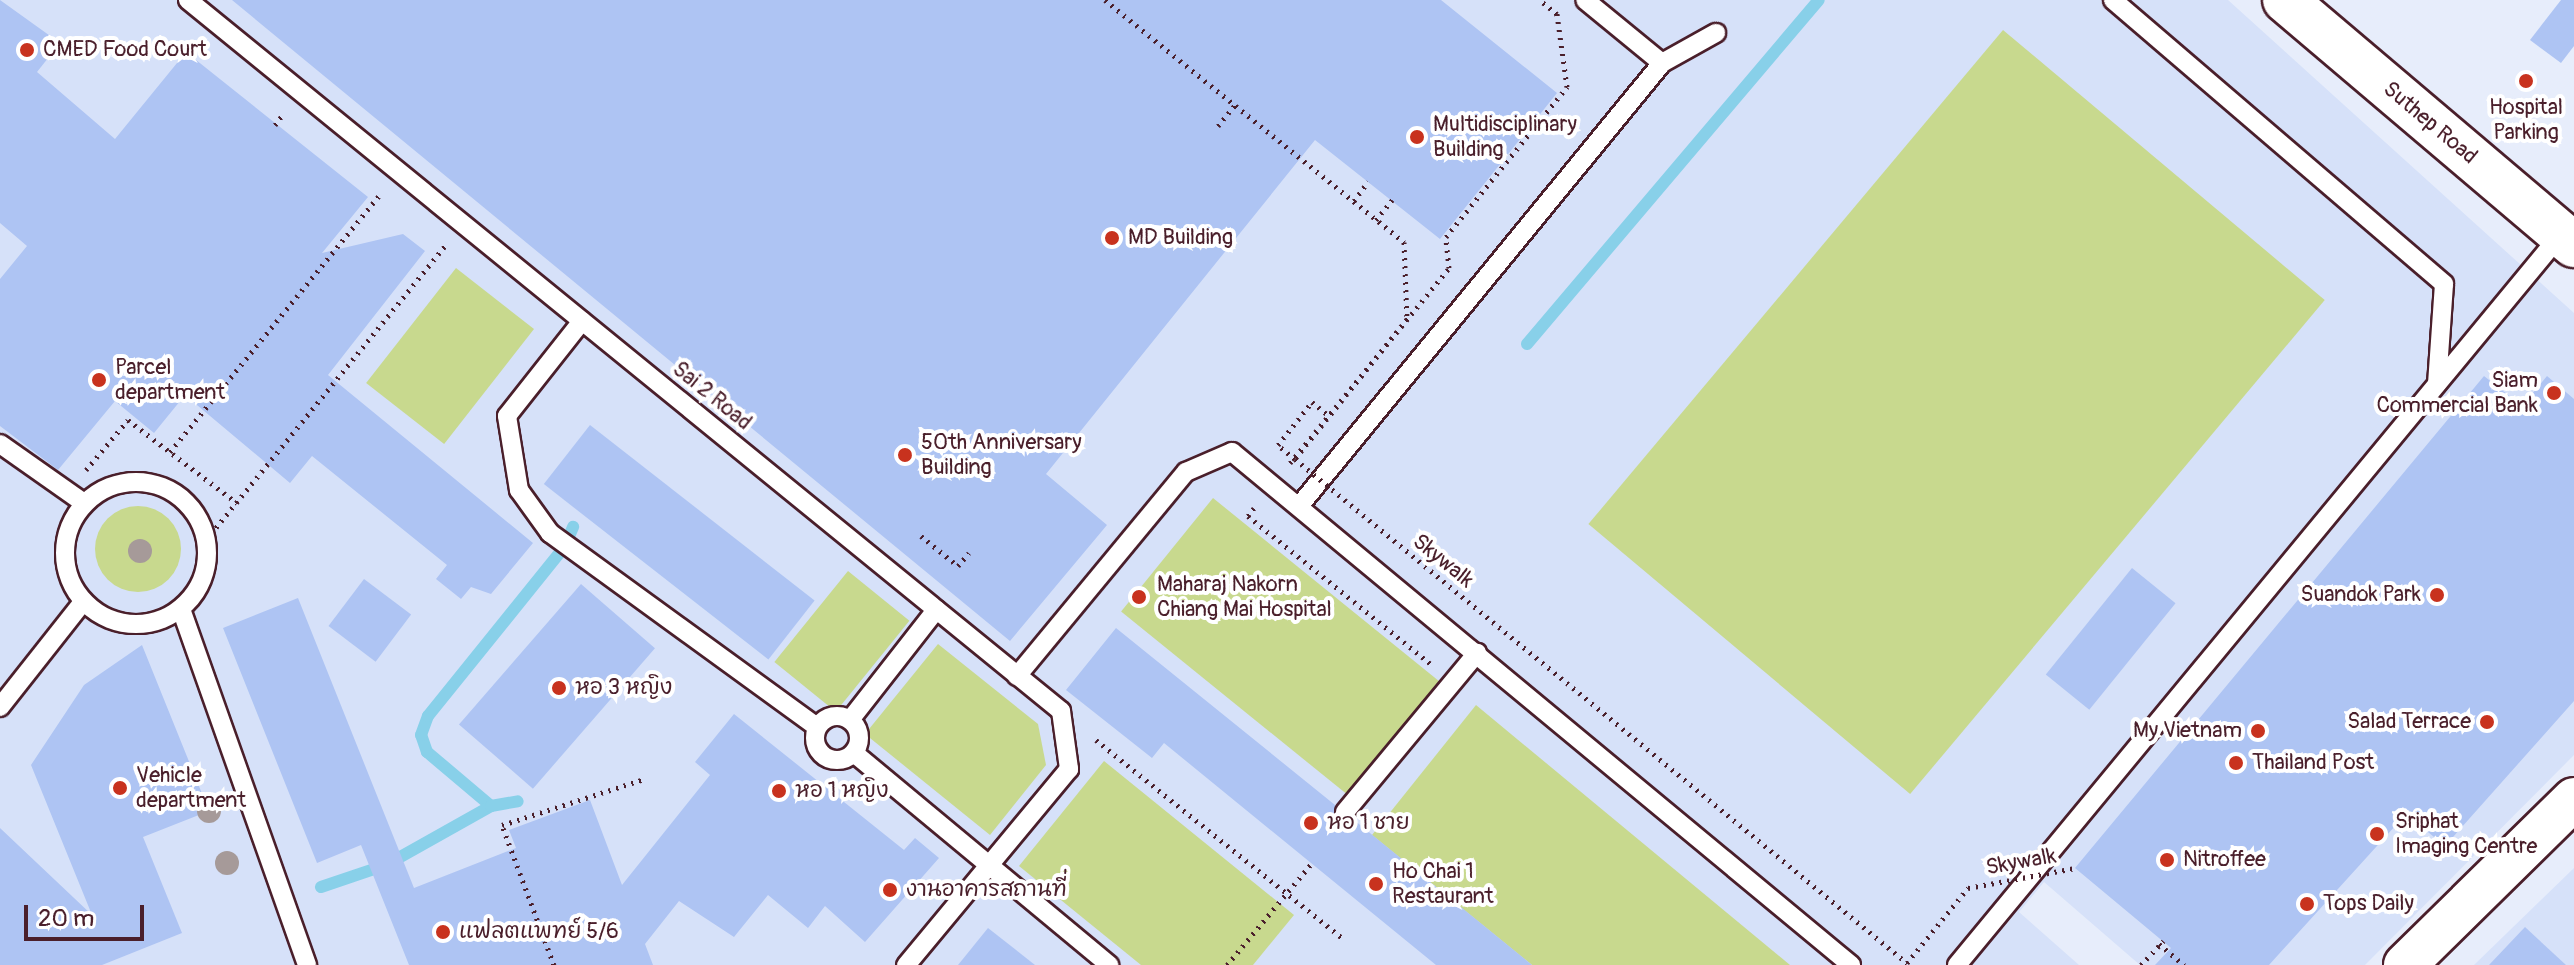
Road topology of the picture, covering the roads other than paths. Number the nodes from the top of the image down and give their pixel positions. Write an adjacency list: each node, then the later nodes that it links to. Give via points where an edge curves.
1 (188, 0): 8 (lane, Sai 2 Road)
2 (1585, 0): 6 (lane)
3 (2113, 0): 9 (lane, via 2444,284)
4 (2285, 0): 7 (main road, Suthep Road)
5 (1716, 33): 6 (lane)
6 (1662, 63): 12 (lane)
7 (2568, 240): 9 (lane)
8 (582, 321): 15 (lane, Sai 2 Road); 20 (lane, via 507,416 519,490 550,533)
9 (2437, 384): 29 (lane)
10 (0, 444): 11 (lane)
11 (84, 503): 13 (lane, via 65,542 71,584); 14 (lane, via 123,483 167,489 185,501 206,540 203,578)
12 (1300, 505): 16 (lane); 17 (lane, via 1232,452 1186,472)
13 (83, 602): 14 (lane, via 100,615 131,624 163,620); 18 (lane)
14 (181, 609): 25 (lane)
15 (936, 610): 17 (lane, Sai 2 Road); 19 (lane)
16 (1477, 653): 23 (lane); 28 (lane)
17 (1017, 676): 24 (lane, Sai 2 Road, via 1061,711 1069,769)
18 (0, 707)
19 (850, 720): 20 (lane, via 836,716); 21 (lane, via 859,739)
20 (817, 727): 21 (lane, via 814,741 827,758 841,760)
21 (854, 753): 24 (lane)
22 (2574, 799): 30 (street)
23 (1345, 812)
24 (989, 869): 26 (lane); 27 (lane)
25 (307, 965)
26 (906, 965)
27 (1109, 965)
28 (1851, 965)
29 (1957, 965)
30 (2405, 965)

